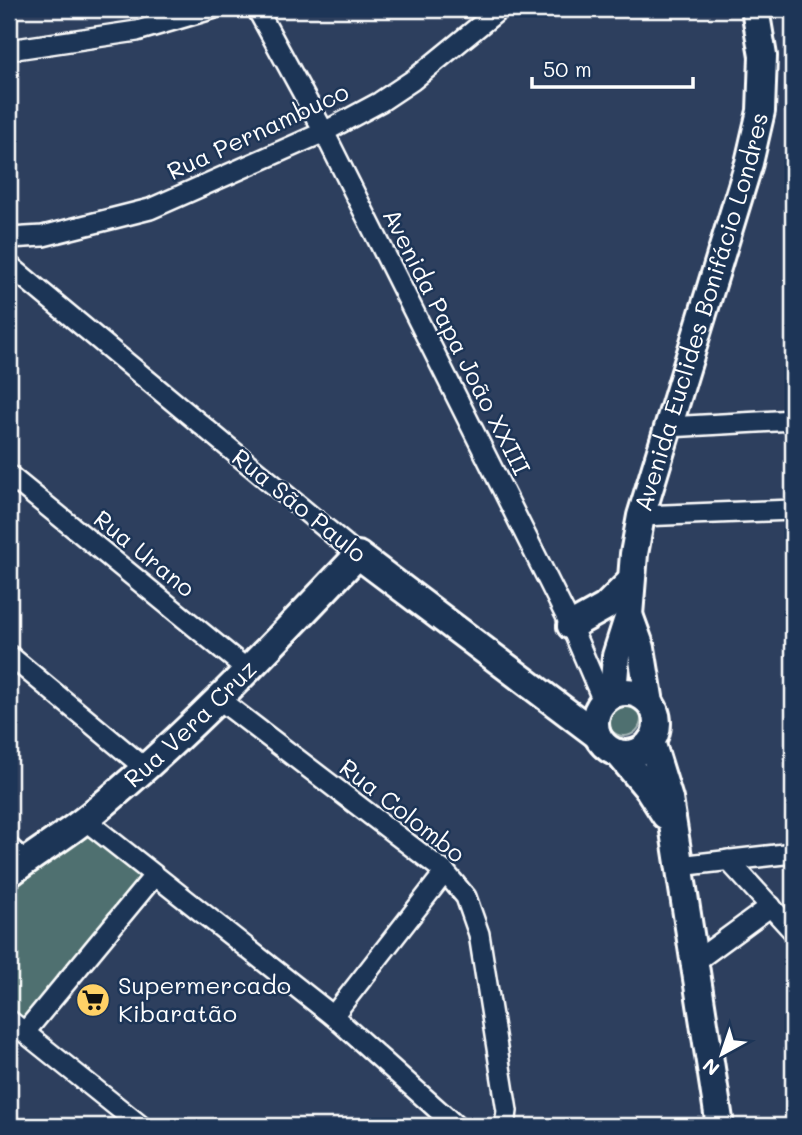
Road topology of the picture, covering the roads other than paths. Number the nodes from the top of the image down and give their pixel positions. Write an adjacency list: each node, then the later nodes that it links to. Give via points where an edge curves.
1 (212, 9): 5 (street, via 137,31)
2 (257, 9): 6 (street, Avenida Papa João XXIII)
3 (755, 9): 10 (street, Avenida Euclides Bonifácio Londres, via 763,56 761,111)
4 (489, 13): 6 (street, Rua Pernambuco, via 412,80)
5 (9, 50)
6 (324, 132): 7 (street, Rua Pernambuco, via 150,209 43,236); 17 (street, Avenida Papa João XXIII)
7 (9, 238)
8 (12, 274): 14 (street, Rua São Paulo)
9 (793, 420): 10 (street)
10 (668, 427): 13 (street, Avenida Euclides Bonifácio Londres)
11 (9, 475): 19 (street, Rua Urano)
12 (793, 510): 13 (street)
13 (641, 516): 15 (street, Avenida Euclides Bonifácio Londres)
14 (358, 555): 19 (street, Rua Vera Cruz); 23 (street, Rua São Paulo)
15 (630, 582): 16 (street, Avenida Euclides Bonifácio Londres); 17 (street, via 605,607)
16 (629, 615): 20 (street, Avenida Euclides Bonifácio Londres); 22 (street, Avenida Euclides Bonifácio Londres, via 641,648)
17 (571, 626): 20 (street, Avenida Papa João XXIII)
18 (9, 655): 26 (street)
19 (248, 671): 21 (street, Rua Vera Cruz)
20 (608, 698): 22 (street, via 633,692); 23 (street, via 595,715)
21 (220, 700): 26 (street, Rua Vera Cruz); 33 (street, Rua Colombo)
22 (650, 703): 24 (street, via 657,722)
23 (597, 736): 25 (street)
24 (651, 741): 25 (street, via 640,751); 28 (street)
25 (618, 753): 28 (street)
26 (145, 768): 27 (street, Rua Vera Cruz)
27 (85, 820): 30 (street, Rua Vera Cruz); 34 (street)
28 (671, 826): 32 (street)
29 (793, 853): 31 (street)
30 (14, 860)
31 (728, 860): 32 (street); 35 (street)
32 (679, 866): 37 (street)
33 (445, 872): 38 (street); 43 (street, Rua Colombo, via 466,897 479,934 507,1111)
34 (154, 877): 38 (street); 40 (street)
35 (771, 906): 36 (street); 37 (street)
36 (793, 931)
37 (696, 961): 44 (street)
38 (333, 1016): 42 (street)
39 (9, 1020): 40 (street)
40 (25, 1032): 41 (street)
41 (141, 1126)
42 (456, 1126)
43 (505, 1126)
44 (720, 1126)

